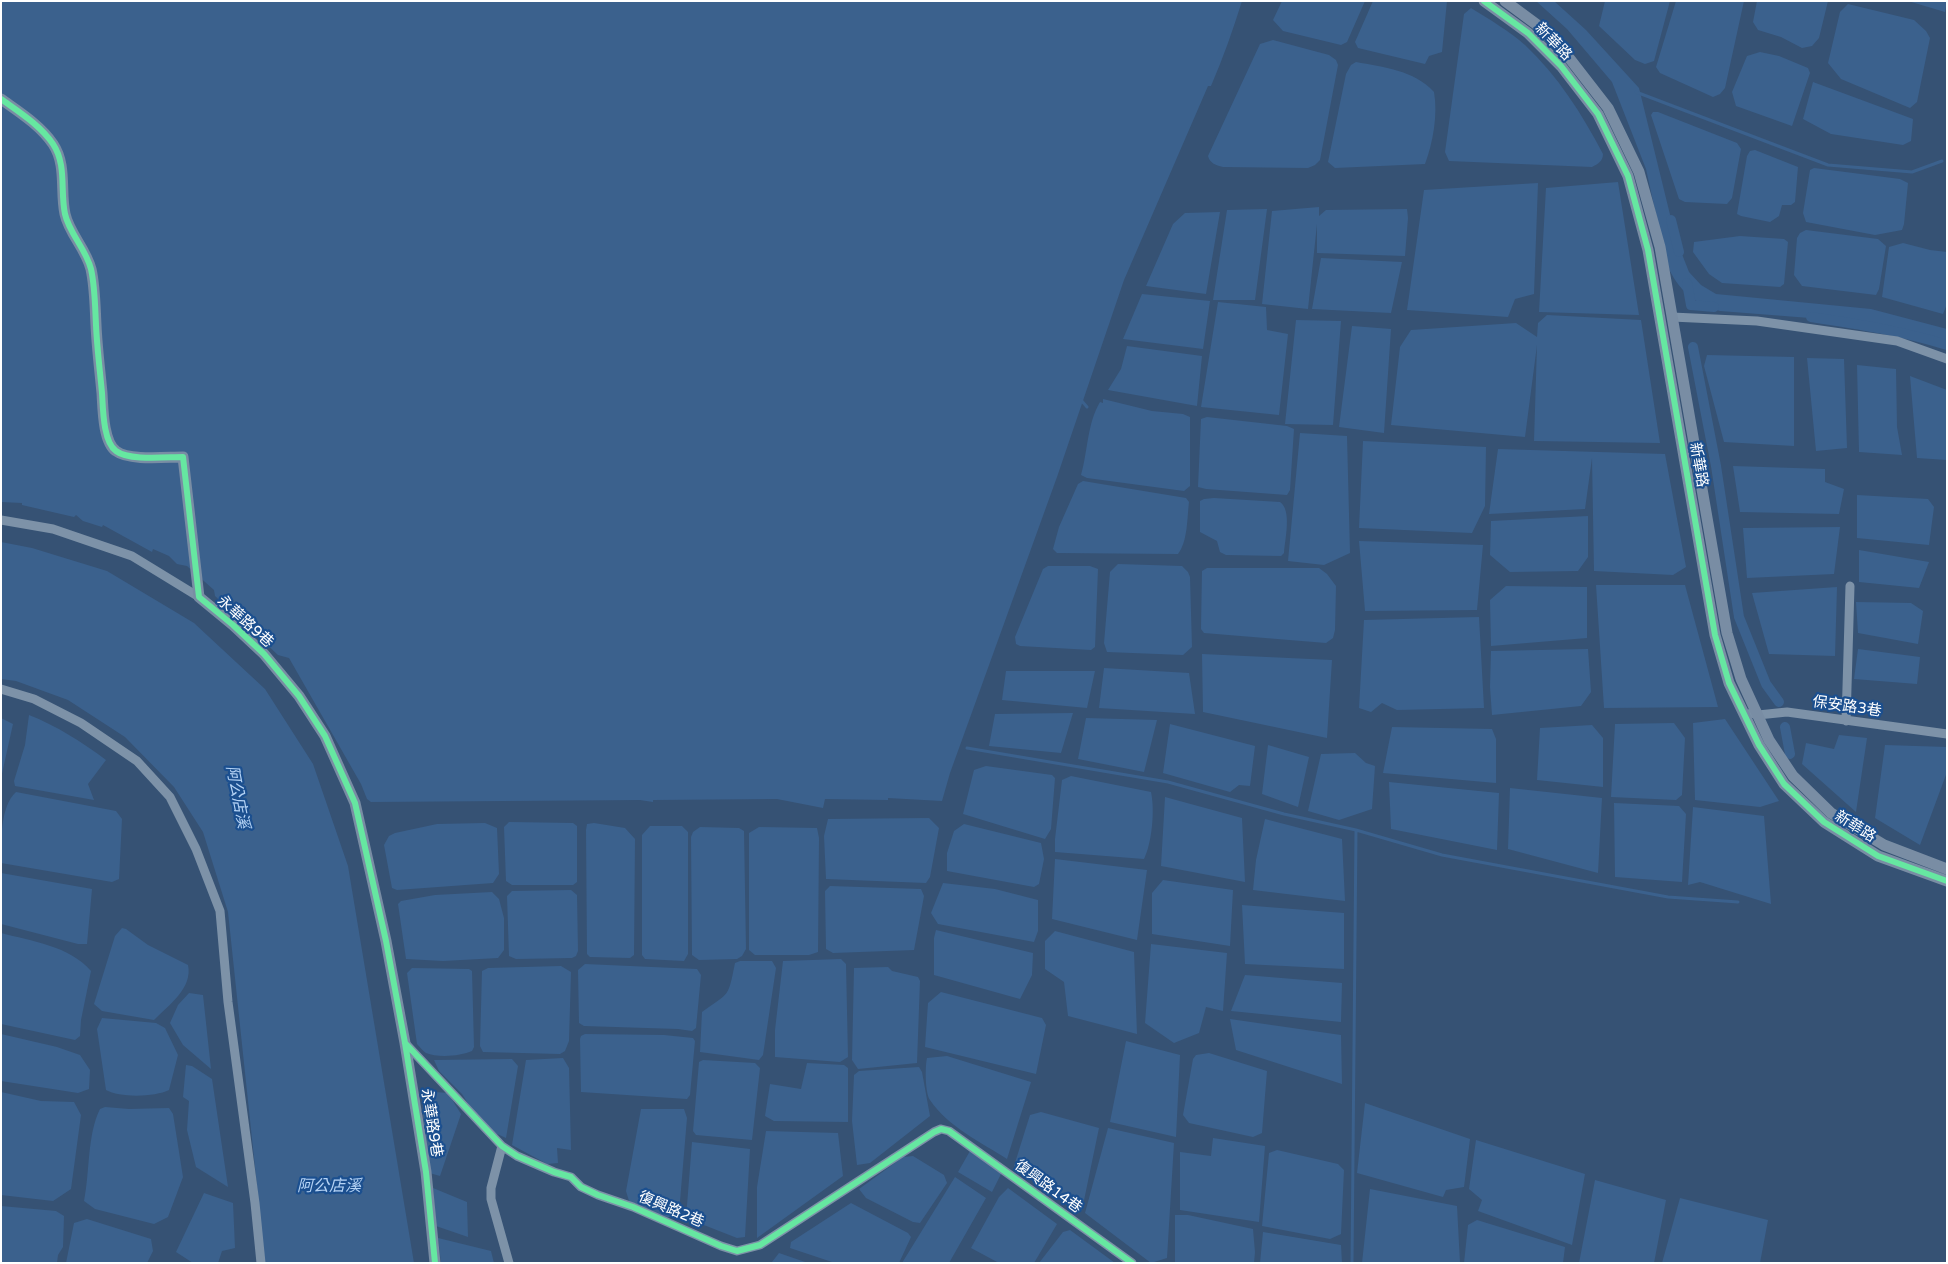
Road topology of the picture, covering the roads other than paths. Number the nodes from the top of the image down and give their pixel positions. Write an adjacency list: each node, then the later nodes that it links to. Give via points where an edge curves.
1 (1484, 1): 10 (street, 新華路, via 1528,33 1561,66 1598,114 1628,176 1648,250 1715,635 1729,683)
2 (1505, 1): 4 (street, 新華路, via 1536,24 1570,58 1608,108 1639,172 1660,247)
3 (1, 100): 8 (street, 永華路9巷, via 30,120 53,144 62,167 64,213 90,266 95,288 97,342 108,441 115,451 128,456 183,457)
4 (1672, 317): 5 (street, via 1757,321 1897,341); 11 (street, 新華路, via 1727,633 1741,679)
5 (1947, 359)
6 (1, 520): 8 (street, 永華路9巷, via 53,529 132,556)
7 (1850, 586): 12 (street)
8 (199, 597): 16 (street, 永華路9巷, via 264,654 299,696 325,736 355,803)
9 (1, 689): 19 (street, via 34,699 81,723 137,761 170,797 196,848 220,911 228,1002 256,1202)
10 (1742, 711): 11 (street, 保安路3巷); 15 (street, 新華路, via 1784,784 1824,822 1878,856)
11 (1758, 715): 12 (street, 保安路3巷, via 1787,712); 14 (street, 新華路, via 1769,740 1793,776 1831,813 1884,846)
12 (1846, 721): 13 (street, 保安路3巷)
13 (1947, 734)
14 (1947, 868)
15 (1947, 881)
16 (405, 1043): 18 (street, 復興路2巷); 20 (street, 永華路9巷, via 426,1172)
17 (949, 1131): 18 (street, 復興路2巷, via 941,1129 934,1132 760,1245 737,1251 598,1195 581,1187 571,1177 517,1156); 22 (street, 復興路14巷)
18 (502, 1146): 21 (street, via 491,1199)
19 (260, 1263)
20 (435, 1263)
21 (509, 1263)
22 (1132, 1263)

